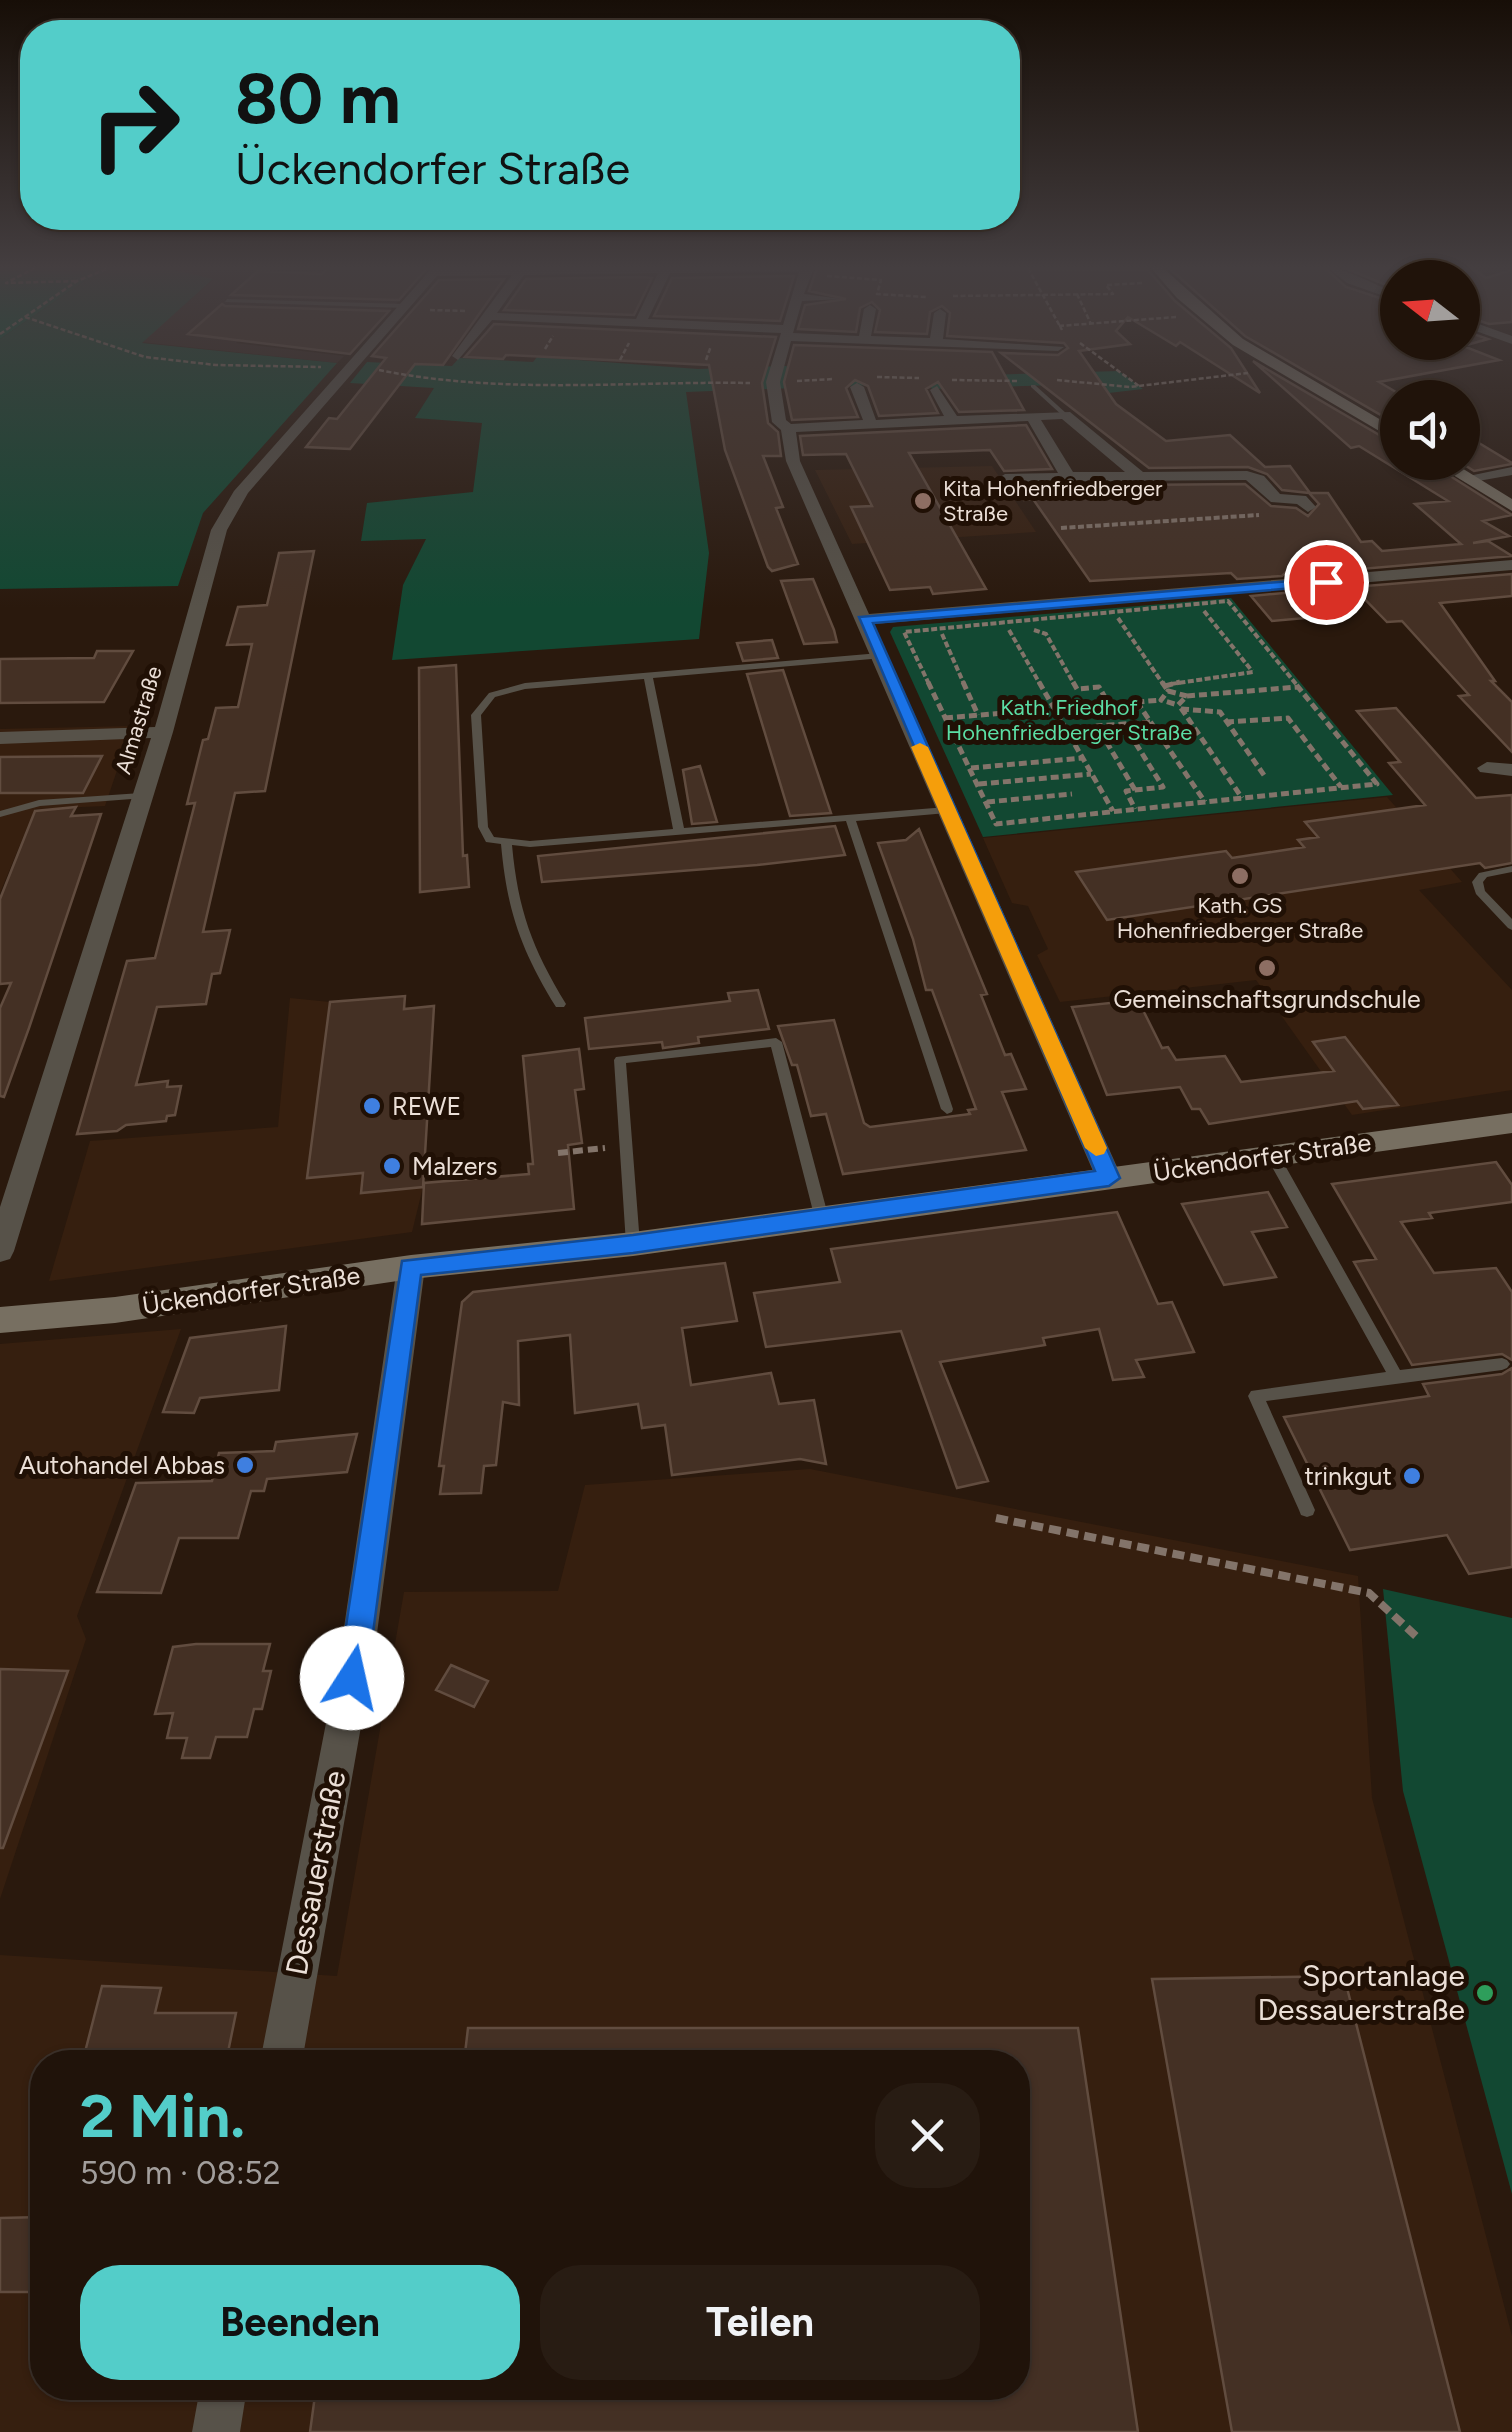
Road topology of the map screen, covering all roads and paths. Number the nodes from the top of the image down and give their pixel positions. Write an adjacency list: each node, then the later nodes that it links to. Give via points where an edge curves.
1 (337, 381): 51 (street, Almastraße, via 242,491 219,530)
2 (463, 381): 10 (path, via 510,387)
3 (816, 381): 10 (path)
4 (858, 381): 16 (street)
5 (878, 381): 11 (path)
6 (981, 381): 11 (path)
7 (1069, 381): 8 (path, via 1130,387)
8 (1175, 381)
9 (1307, 381): 17 (main road)
10 (773, 382): 18 (street, via 779,422)
11 (938, 383): 15 (street)
12 (1033, 386): 13 (lane)
13 (1065, 415): 14 (street); 20 (street)
14 (1033, 418): 15 (street); 22 (street)
15 (953, 421): 16 (street)
16 (871, 424): 18 (street)
17 (1380, 425)
18 (788, 428): 32 (street, via 794,461)
19 (1512, 471): 21 (street)
20 (1139, 476): 22 (street); 25 (street, via 1253,476)
21 (1480, 476)
22 (1068, 477): 23 (street)
23 (1004, 480)
24 (1469, 480): 26 (main road)
25 (1276, 499): 27 (street, via 1301,499); 28 (path, via 1270,503 1281,514)
26 (1512, 506)
27 (1308, 507)
28 (1061, 528)
29 (1512, 565): 32 (street)
30 (1199, 604): 31 (path); 38 (path, via 1228,601); 39 (path, via 1253,672 1192,678)
31 (1116, 614): 33 (path); 39 (path)
32 (864, 620): 36 (street)
33 (1029, 621): 34 (path); 43 (path, via 1046,634 1078,689 1099,687)
34 (1005, 623): 35 (path); 45 (path)
35 (940, 629): 46 (path); 54 (path, via 904,632)
36 (880, 656): 37 (lane); 68 (street)
37 (648, 678): 72 (lane); 73 (lane, via 525,686 492,695 476,714 483,827 490,840)
38 (1298, 687): 40 (path); 60 (path, via 1376,784)
39 (1167, 688): 40 (path); 41 (path)
40 (1187, 696): 44 (path)
41 (1161, 700): 42 (path); 44 (path)
42 (1137, 702): 43 (path); 48 (path)
43 (1110, 704): 45 (path)
44 (1180, 707): 49 (path, via 1220,712); 64 (path)
45 (1055, 709): 46 (path); 53 (path)
46 (978, 715): 47 (path)
47 (953, 718)
48 (1150, 722): 50 (path); 66 (path)
49 (1226, 722): 58 (path); 60 (path, via 1288,718)
50 (1124, 724): 61 (path, via 1097,726); 61 (path, via 1163,787)
51 (163, 732): 52 (street); 63 (street, Almastraße)
52 (0, 738)
53 (1082, 758): 54 (path); 57 (path)
54 (971, 768): 59 (path)
55 (1487, 768): 56 (street)
56 (1512, 770)
57 (1091, 774): 59 (path); 69 (path)
58 (1266, 778)
59 (978, 784): 65 (path)
60 (1342, 788): 64 (path)
61 (1135, 790): 67 (path, via 1126,791)
62 (1072, 794): 65 (path)
63 (141, 796): 70 (lane, via 39,803); 85 (street, Almastraße)
64 (1242, 798): 66 (path)
65 (987, 802): 69 (path, via 996,824)
66 (1205, 802): 67 (path)
67 (1135, 809): 69 (path)
68 (946, 810): 71 (lane); 82 (street)
69 (1113, 811)
70 (0, 814)
71 (850, 818): 72 (lane); 77 (lane)
72 (679, 831): 73 (lane)
73 (506, 843): 76 (lane, via 510,900 525,948)
74 (1512, 869): 75 (lane, via 1477,882)
75 (1512, 926)
76 (560, 1004)
77 (948, 1108)
78 (1509, 1128): 81 (main road, Ückendorfer Straße)
79 (626, 1146): 80 (path); 83 (lane, via 620,1060 776,1042); 84 (lane)
80 (558, 1153)
81 (1273, 1156): 82 (main road, Ückendorfer Straße); 89 (lane)
82 (1109, 1178): 83 (main road, Ückendorfer Straße)
83 (822, 1219): 84 (main road, Ückendorfer Straße)
84 (633, 1244): 86 (main road, Ückendorfer Straße)
85 (0, 1251)
86 (411, 1267): 87 (main road, Ückendorfer Straße); 93 (street, Dessauerstraße, via 359,1641)
87 (0, 1320)
88 (1502, 1364): 89 (lane)
89 (1396, 1377): 90 (lane, via 1256,1396)
90 (1307, 1510)
91 (996, 1518): 92 (path, via 1369,1593)
92 (1418, 1637)
93 (284, 2050)
94 (222, 2400): 95 (street)
95 (216, 2432)

